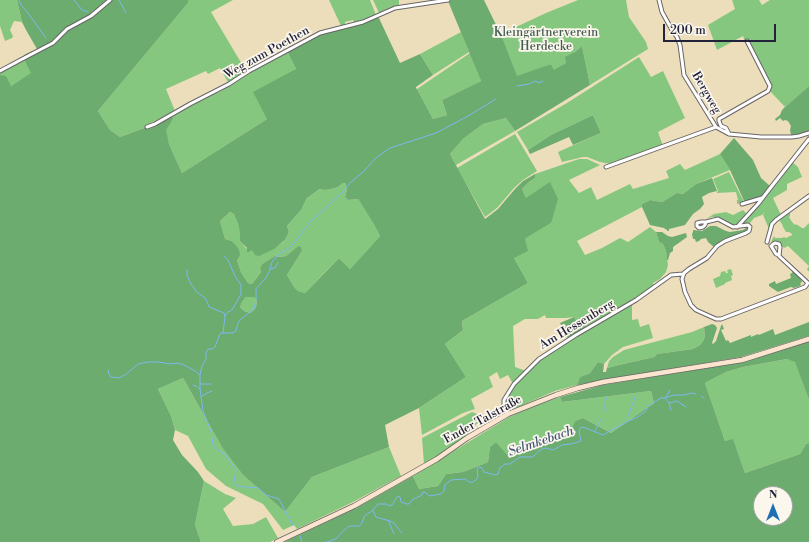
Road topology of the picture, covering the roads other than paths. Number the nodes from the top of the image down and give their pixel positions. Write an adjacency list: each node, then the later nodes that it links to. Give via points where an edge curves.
1 (110, 0): 5 (street, via 91,16 67,29 53,43)
2 (448, 0): 6 (street, Weg zum Poethen, via 395,8 363,22 320,33)
3 (659, 0): 7 (street, Bergweg, via 662,12 680,45 684,75)
4 (747, 41): 9 (street, Bergweg, via 770,86 768,91 719,119 721,126 726,128)
5 (0, 71)
6 (147, 127)
7 (716, 127): 9 (street, Bergweg); 11 (street, Bergweg)
8 (809, 133): 9 (street, Bergweg, via 792,137)
9 (729, 134)
10 (809, 139): 13 (street)
11 (606, 167)
12 (809, 196): 18 (street, via 772,224)
13 (762, 198): 14 (street); 16 (street)
14 (742, 204)
15 (706, 222): 16 (street, Am Hessenberg, via 718,219)
16 (737, 227): 21 (street, Am Hessenberg, via 750,227 746,233 717,246 707,258)
17 (772, 237): 18 (street)
18 (768, 242): 19 (street)
19 (772, 247): 20 (street, via 776,254); 20 (street, via 774,243 778,243)
20 (779, 254): 22 (street)
21 (684, 274): 22 (street, via 682,279 691,305 716,319 805,287); 24 (street, Am Hessenberg, via 671,275 636,300 539,359 517,381 504,400)
22 (809, 283)
23 (809, 339): 24 (main road, Ender Talstraße, via 742,360 578,388)
24 (508, 414): 25 (main road, Ender Talstraße, via 354,506)
25 (277, 542)

